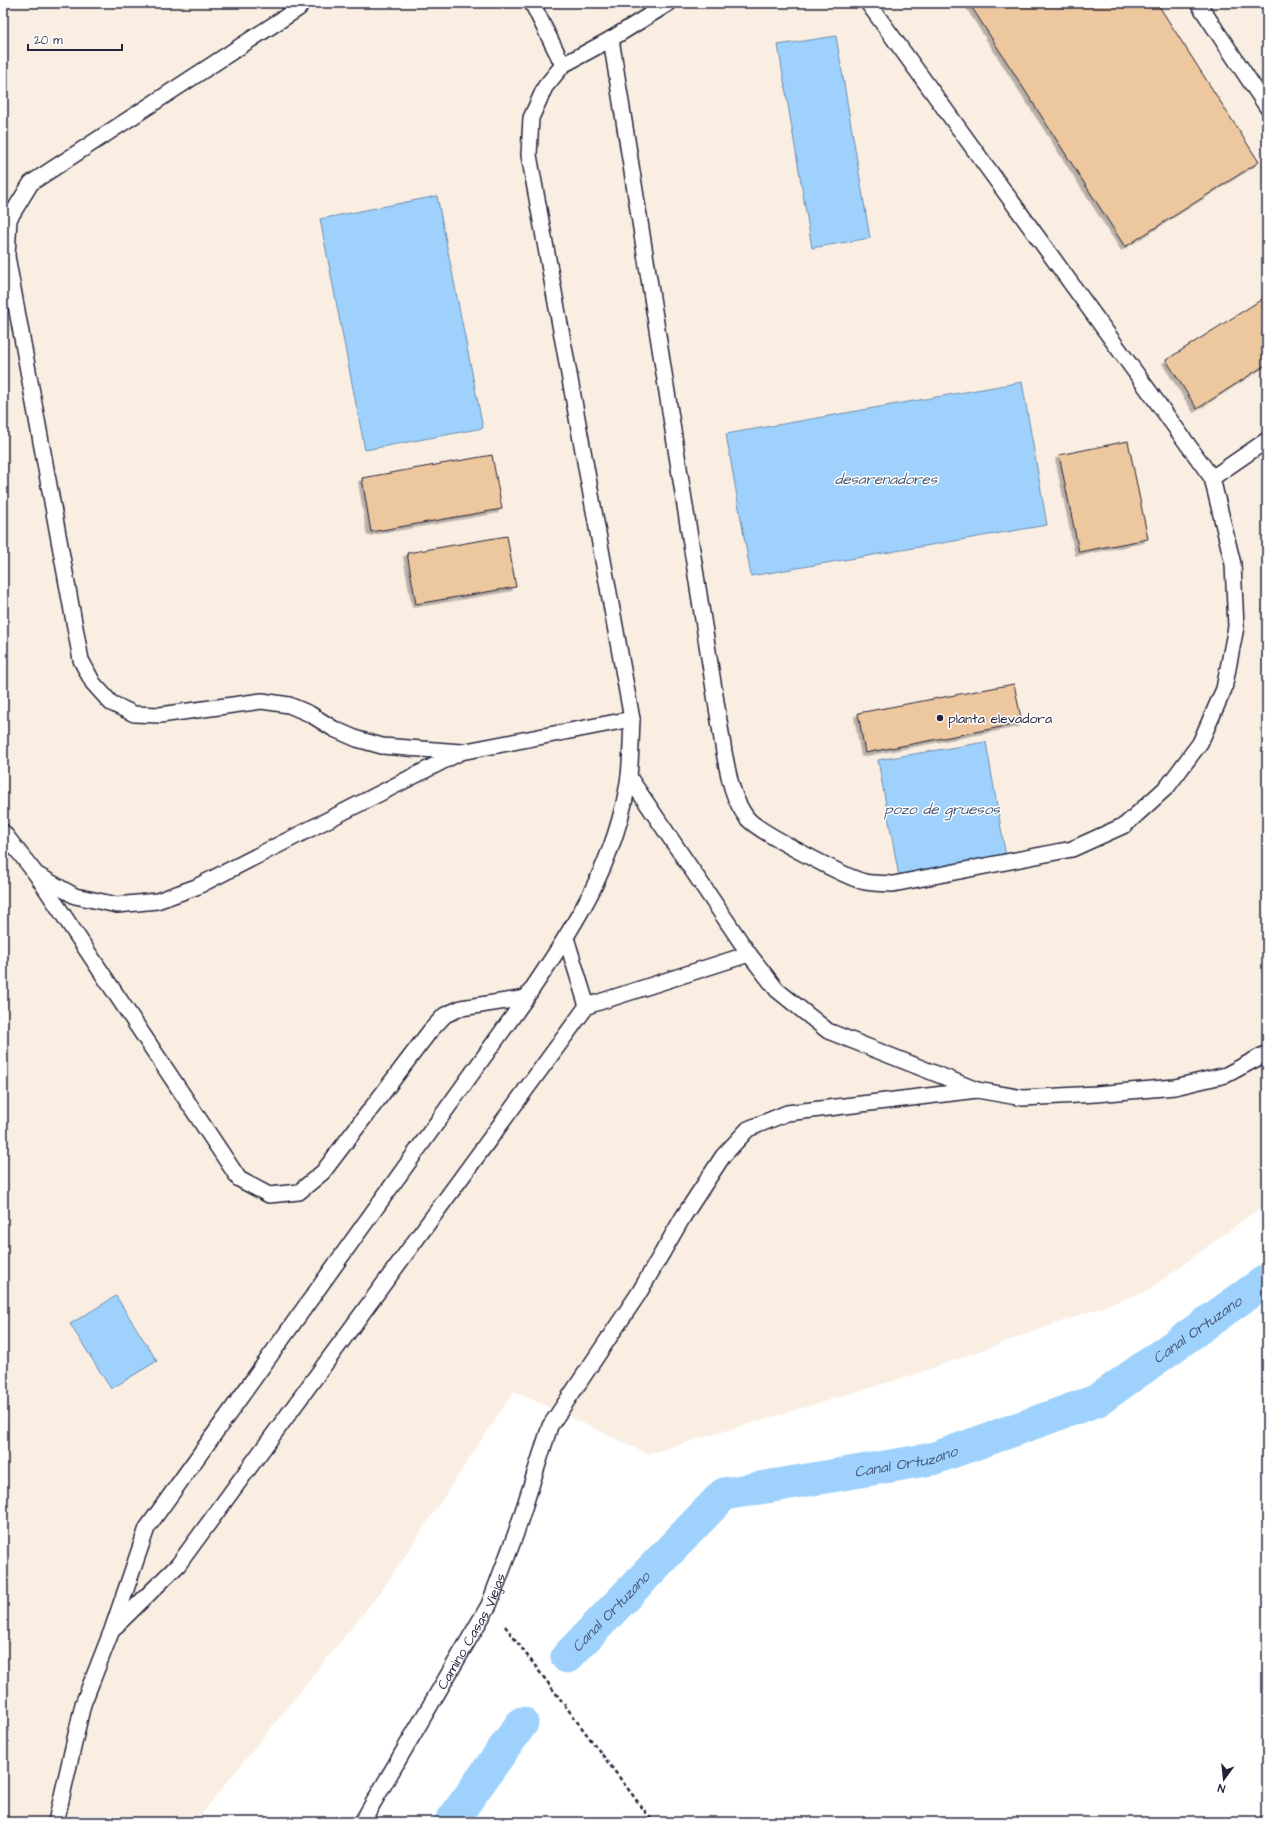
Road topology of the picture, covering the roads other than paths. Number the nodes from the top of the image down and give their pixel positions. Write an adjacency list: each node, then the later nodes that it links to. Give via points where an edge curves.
1 (532, 3): 7 (lane)
2 (669, 3): 6 (lane)
3 (868, 3): 10 (lane)
4 (1198, 3): 8 (lane)
5 (299, 8): 12 (lane, via 31,183 9,218 7,256 81,660 93,683 111,703 134,714 160,715 262,701 289,705 334,729 382,746)
6 (611, 38): 7 (lane); 10 (lane, via 724,752 734,797 748,820 840,872 865,882 893,884 1072,849 1125,825 1168,786 1200,743 1224,689 1236,627 1233,564)
7 (563, 65): 11 (lane, via 544,87 531,118 529,155)
8 (1267, 107)
9 (1267, 440): 10 (lane)
10 (1212, 478)
11 (632, 719): 12 (lane); 13 (lane)
12 (461, 752): 15 (lane, via 196,887 158,901 117,905 75,896)
13 (629, 777): 16 (lane, via 617,829 603,868); 17 (lane)
14 (3, 832): 15 (lane)
15 (36, 874): 18 (lane, via 239,1179 268,1195 299,1192 323,1172 430,1031 445,1015 461,1008)
16 (566, 938): 18 (lane); 19 (lane)
17 (749, 954): 19 (lane); 21 (lane, via 777,990 828,1031)
18 (526, 998): 22 (lane, via 147,1528)
19 (586, 1006): 22 (lane, via 178,1565)
20 (1267, 1053): 21 (lane, via 1226,1075 1175,1087 1023,1098)
21 (977, 1090): 24 (lane, Camino Casas Viejas, via 787,1113 748,1129 723,1156 638,1293 550,1426 516,1533 489,1605)
22 (112, 1630): 23 (lane, via 83,1704)
23 (56, 1822)
24 (362, 1822)

